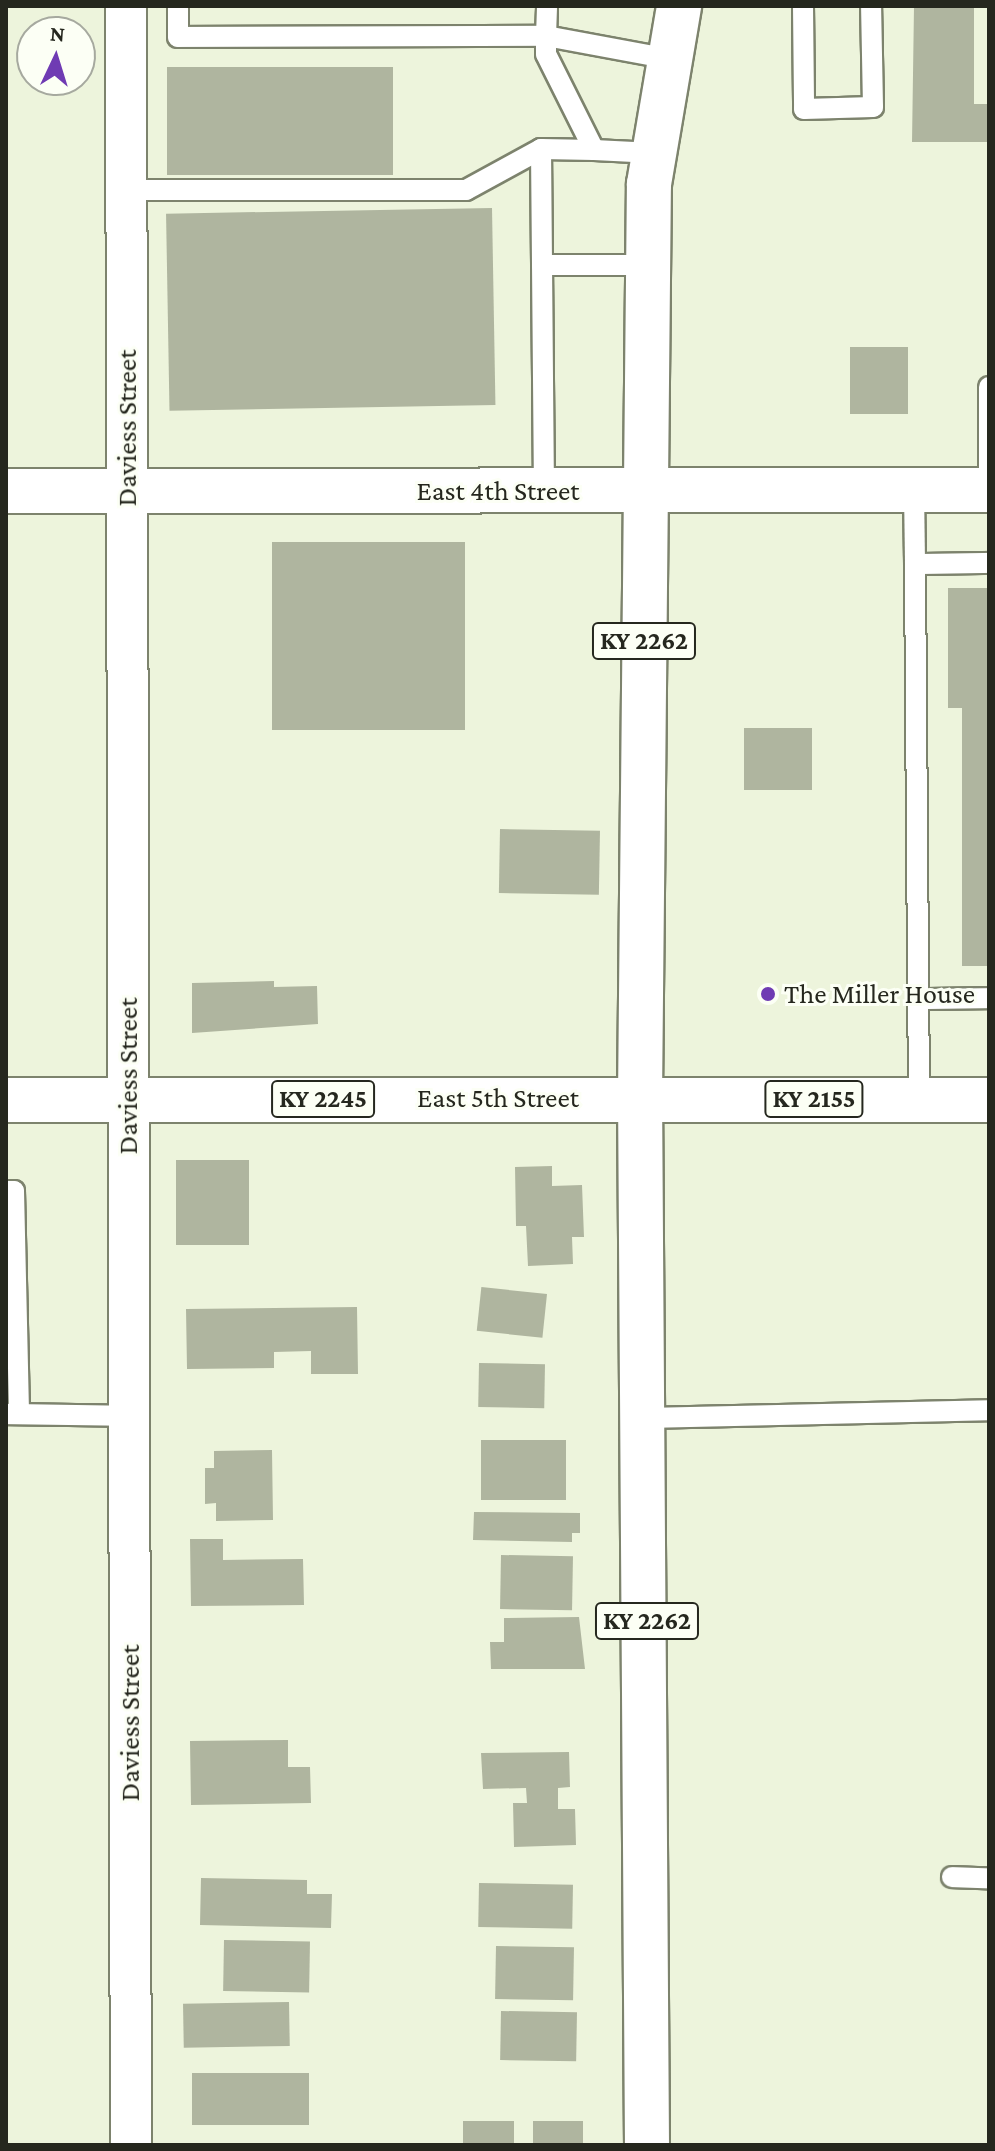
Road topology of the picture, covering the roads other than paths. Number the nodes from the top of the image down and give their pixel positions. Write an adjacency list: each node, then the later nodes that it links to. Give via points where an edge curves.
1 (126, 6): 12 (street, Daviess Street)
2 (178, 6): 7 (lane, via 178,37)
3 (547, 6): 7 (lane)
4 (679, 6): 8 (main road, KY 2262)
5 (803, 6): 6 (lane, via 804,109 873,107)
6 (871, 6)
7 (546, 36): 8 (lane); 10 (lane, via 546,54)
8 (670, 59): 11 (main road, KY 2262)
9 (541, 149): 10 (lane); 12 (lane, via 466,190); 13 (lane)
10 (594, 150): 11 (lane)
11 (651, 168): 14 (main road, KY 2262)
12 (126, 190): 19 (street, Daviess Street)
13 (542, 265): 14 (lane); 20 (lane)
14 (648, 265): 21 (main road, KY 2262)
15 (989, 387): 16 (lane)
16 (989, 489): 17 (main road, East 4th Street)
17 (914, 490): 21 (main road, East 4th Street); 23 (lane)
18 (6, 491): 19 (main road, East 4th Street)
19 (128, 491): 20 (main road, East 4th Street); 28 (street, Daviess Street)
20 (544, 491): 21 (main road, East 4th Street)
21 (645, 491): 26 (main road, KY 2262)
22 (989, 563): 23 (lane)
23 (915, 564): 25 (lane)
24 (989, 998): 25 (lane)
25 (920, 999): 29 (lane)
26 (640, 1098): 28 (main road, East 5th Street / KY 2245); 29 (main road, East 5th Street / KY 2155); 35 (main road, KY 2262)
27 (6, 1100): 28 (main road, East 5th Street / KY 2245)
28 (128, 1100): 34 (street, Daviess Street)
29 (919, 1100): 30 (main road, East 5th Street / KY 2155)
30 (989, 1100)
31 (6, 1191): 33 (lane, via 14,1191)
32 (989, 1410): 35 (lane)
33 (12, 1414): 34 (lane)
34 (129, 1416): 38 (street, Daviess Street)
35 (645, 1418): 39 (main road, KY 2262)
36 (952, 1877): 37 (lane)
37 (989, 1878)
38 (131, 2145)
39 (647, 2145)

